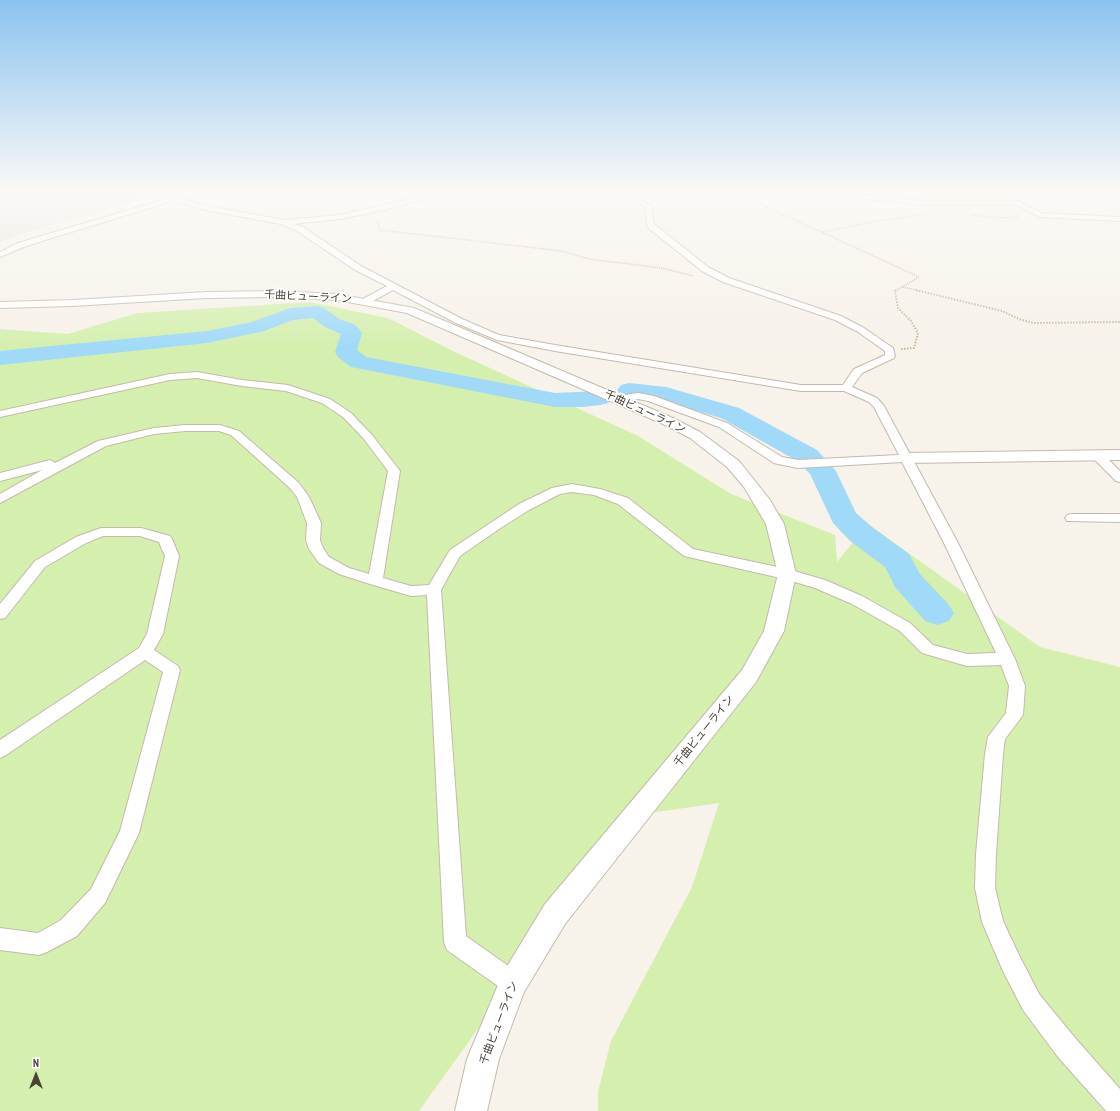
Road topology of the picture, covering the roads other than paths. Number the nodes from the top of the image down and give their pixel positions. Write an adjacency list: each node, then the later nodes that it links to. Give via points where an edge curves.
1 (27, 243): 4 (street)
2 (320, 243): 5 (street, via 342,258)
3 (672, 243): 8 (street, via 705,269 726,280 838,318 890,350 890,356 858,370)
4 (0, 254)
5 (394, 286): 6 (street); 8 (street, via 459,321 497,337 801,388)
6 (366, 301): 7 (street, 千曲ビューライン, via 337,297 255,294); 9 (street, 千曲ビューライン, via 410,310)
7 (0, 305)
8 (846, 388): 13 (street, via 864,395 879,406)
9 (618, 399): 13 (street, via 638,396 650,398 723,425 778,460 806,464); 20 (street, 千曲ビューライン, via 695,435 732,464 750,484 775,524)
10 (0, 414): 21 (street, via 170,377 197,375 288,388 326,402 348,415 394,471)
11 (1097, 455): 12 (street); 13 (street); 16 (street)
12 (1120, 455)
13 (906, 458): 25 (street, via 951,543)
14 (70, 459): 15 (street); 17 (street); 21 (street, via 102,443 154,431 220,428 235,433 304,497 314,523 313,540 324,560 344,571)
15 (0, 478)
16 (1120, 478)
17 (0, 499)
18 (1072, 518): 19 (street)
19 (1120, 518)
20 (787, 574): 22 (street, via 689,553 623,501 596,492 572,488 556,491 524,507 456,553); 25 (street, via 820,584 857,600 906,628 928,649 967,660); 28 (street, 千曲ビューライン, via 774,631 749,676 555,914)
21 (375, 581): 22 (street, via 411,591)
22 (434, 590): 28 (street, via 455,942)
23 (0, 614): 24 (street, via 40,564 81,540 101,532 141,532 165,539 172,556 155,634)
24 (145, 652): 26 (street); 27 (street, via 172,670 129,833 98,896 69,928 39,944)
25 (1006, 659): 29 (street, via 1017,686 1014,715 997,737 994,754 985,888 993,922 1031,1002 1067,1048)
26 (0, 750)
27 (0, 939)
28 (513, 983): 30 (street, 千曲ビューライン, via 483,1059)
29 (1120, 1108)
30 (471, 1111)

